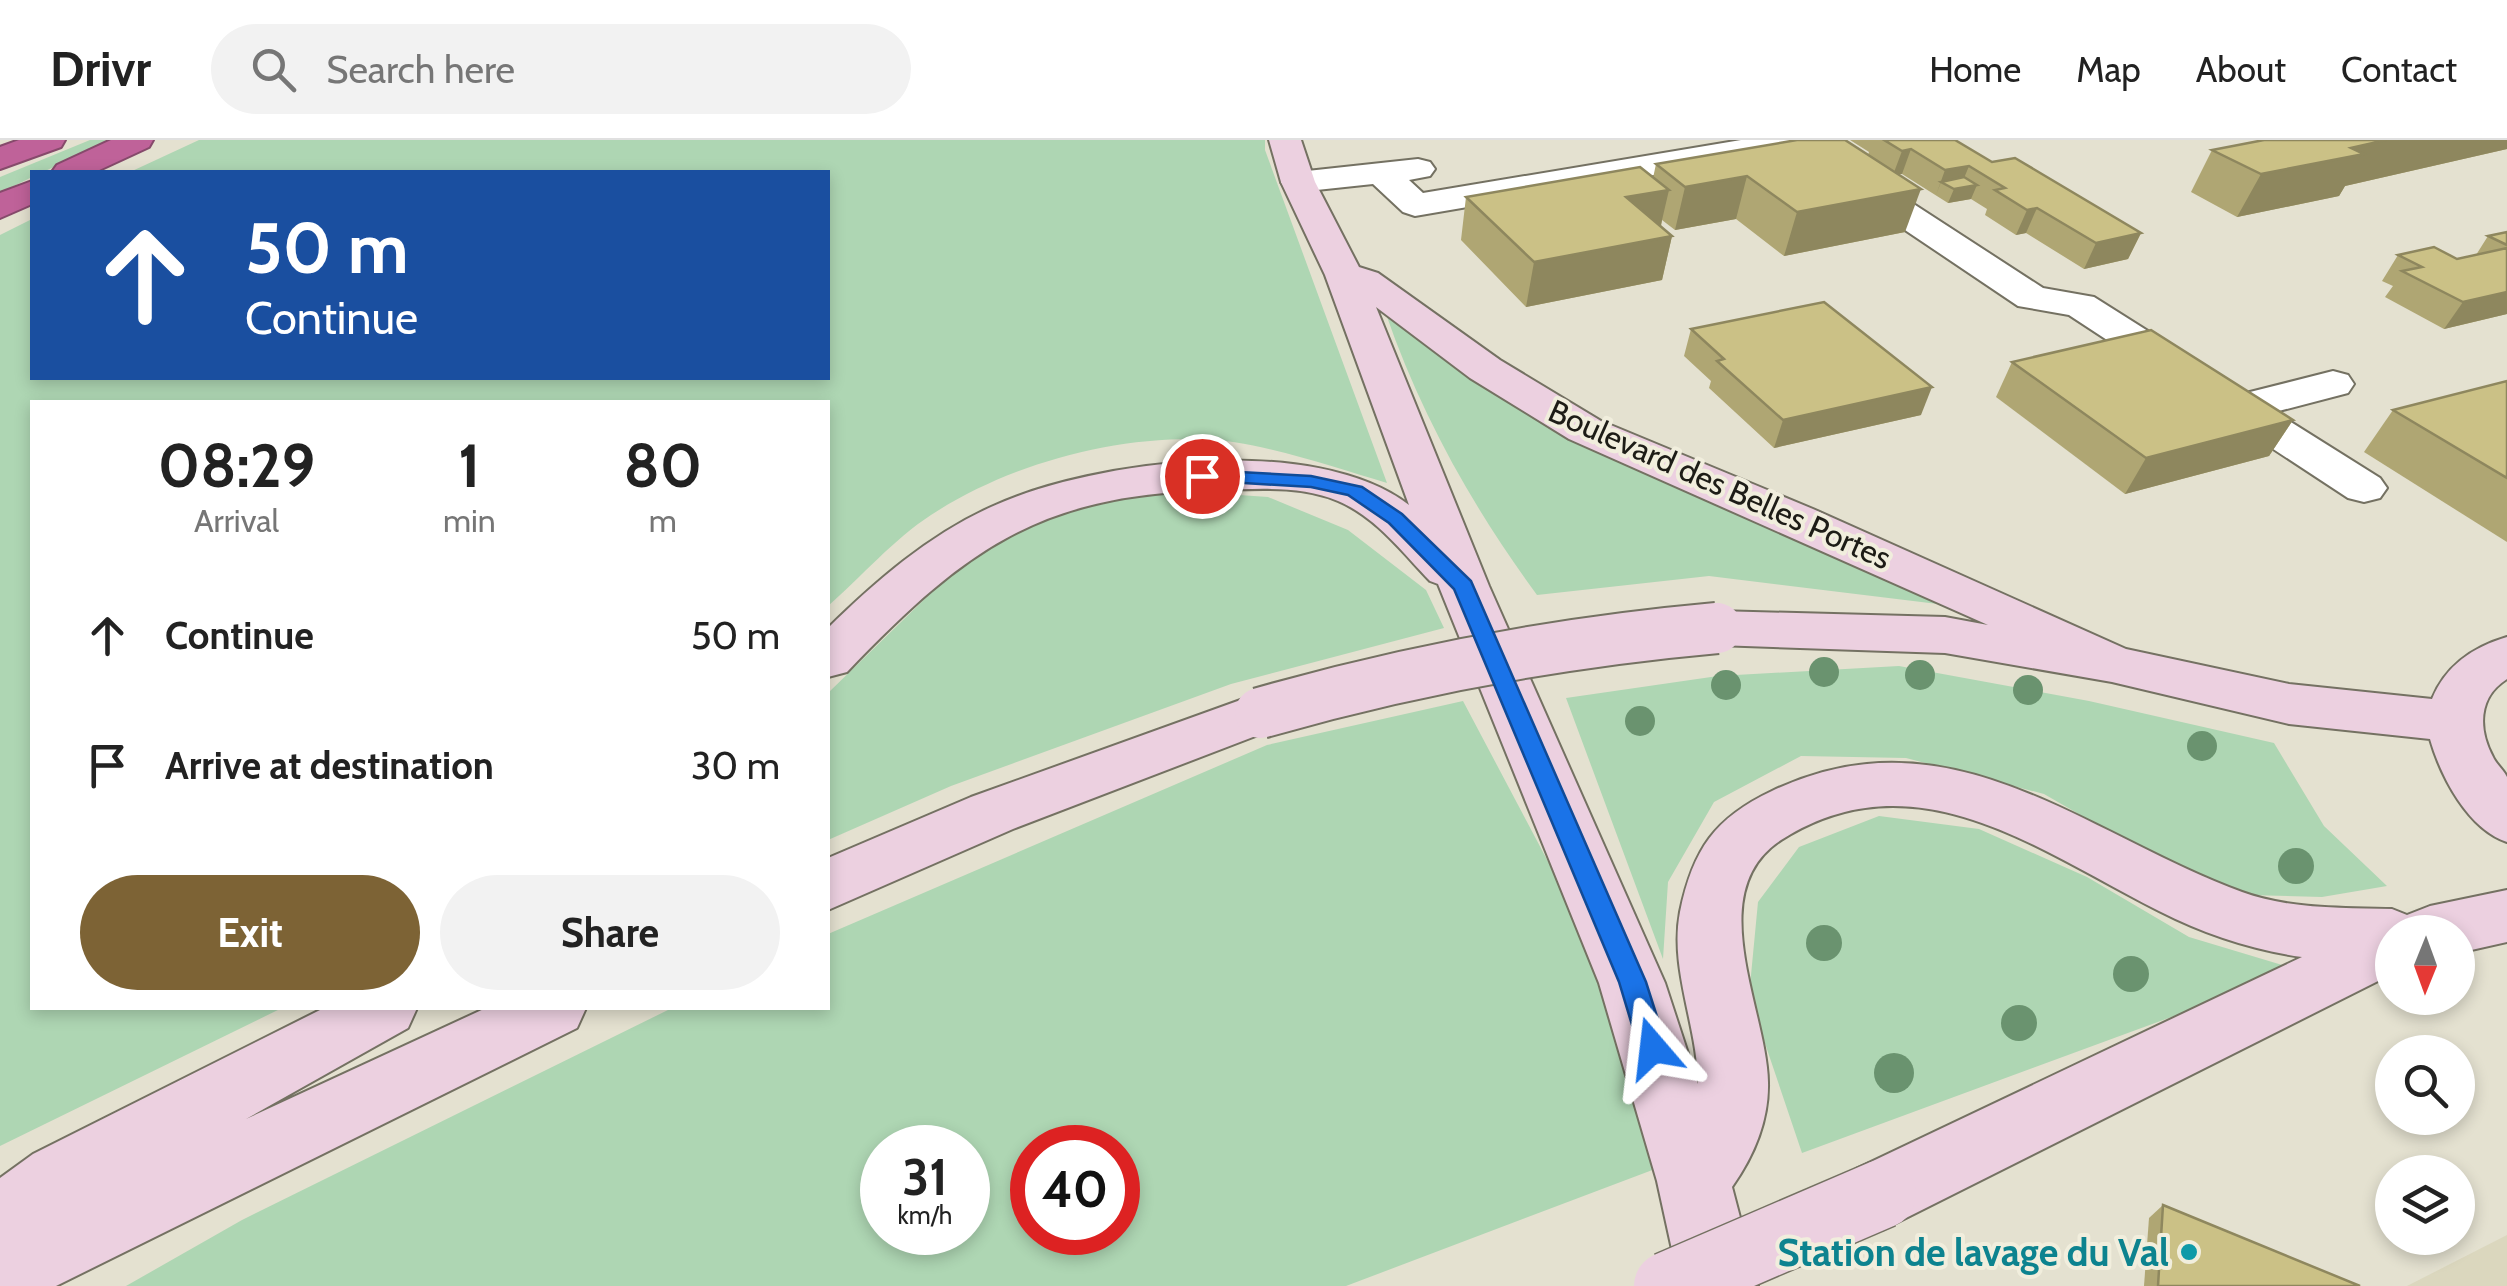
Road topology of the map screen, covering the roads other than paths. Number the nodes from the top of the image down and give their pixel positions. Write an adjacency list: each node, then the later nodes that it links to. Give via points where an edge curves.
1 (50, 140): 5 (highway)
2 (136, 140): 7 (highway)
3 (1285, 140): 9 (street)
4 (1794, 140): 8 (street, via 1415,206); 14 (street, via 2032,298 2080,305)
5 (0, 160)
6 (1455, 162): 8 (street)
7 (73, 170)
8 (1383, 174): 9 (street)
9 (1298, 182): 12 (street)
10 (30, 191): 11 (highway)
11 (0, 206)
12 (1344, 275): 16 (street); 19 (street, Boulevard des Belles Portes, via 1364,281 1585,430)
13 (2333, 384): 14 (street)
14 (2239, 408): 15 (street)
15 (2364, 488)
16 (1464, 586): 18 (street, via 1376,502 1335,484 1241,476 1137,480 1042,502 979,532 884,600); 29 (street, via 1632,982)
17 (2507, 654): 20 (street, via 2463,684)
18 (830, 657)
19 (2112, 664): 20 (street, via 2288,704); 22 (street, bridge, via 1945,635 1717,628 1446,664 1260,713 992,813)
20 (2454, 721): 21 (street, via 2461,754)
21 (2507, 819)
22 (830, 884)
23 (2507, 916): 24 (street)
24 (2475, 923)
25 (2375, 938): 29 (street, via 2274,928 2231,915 2175,893 2053,823 1958,789 1909,783 1809,798 1738,841 1712,903 1710,944 1736,1066 1726,1132)
26 (2375, 948): 31 (street, bridge, via 1882,1194)
27 (380, 1010): 30 (street, via 59,1180)
28 (549, 1010): 30 (street)
29 (1694, 1180): 32 (street)
30 (12, 1259)
31 (1668, 1286)
32 (1719, 1286)

